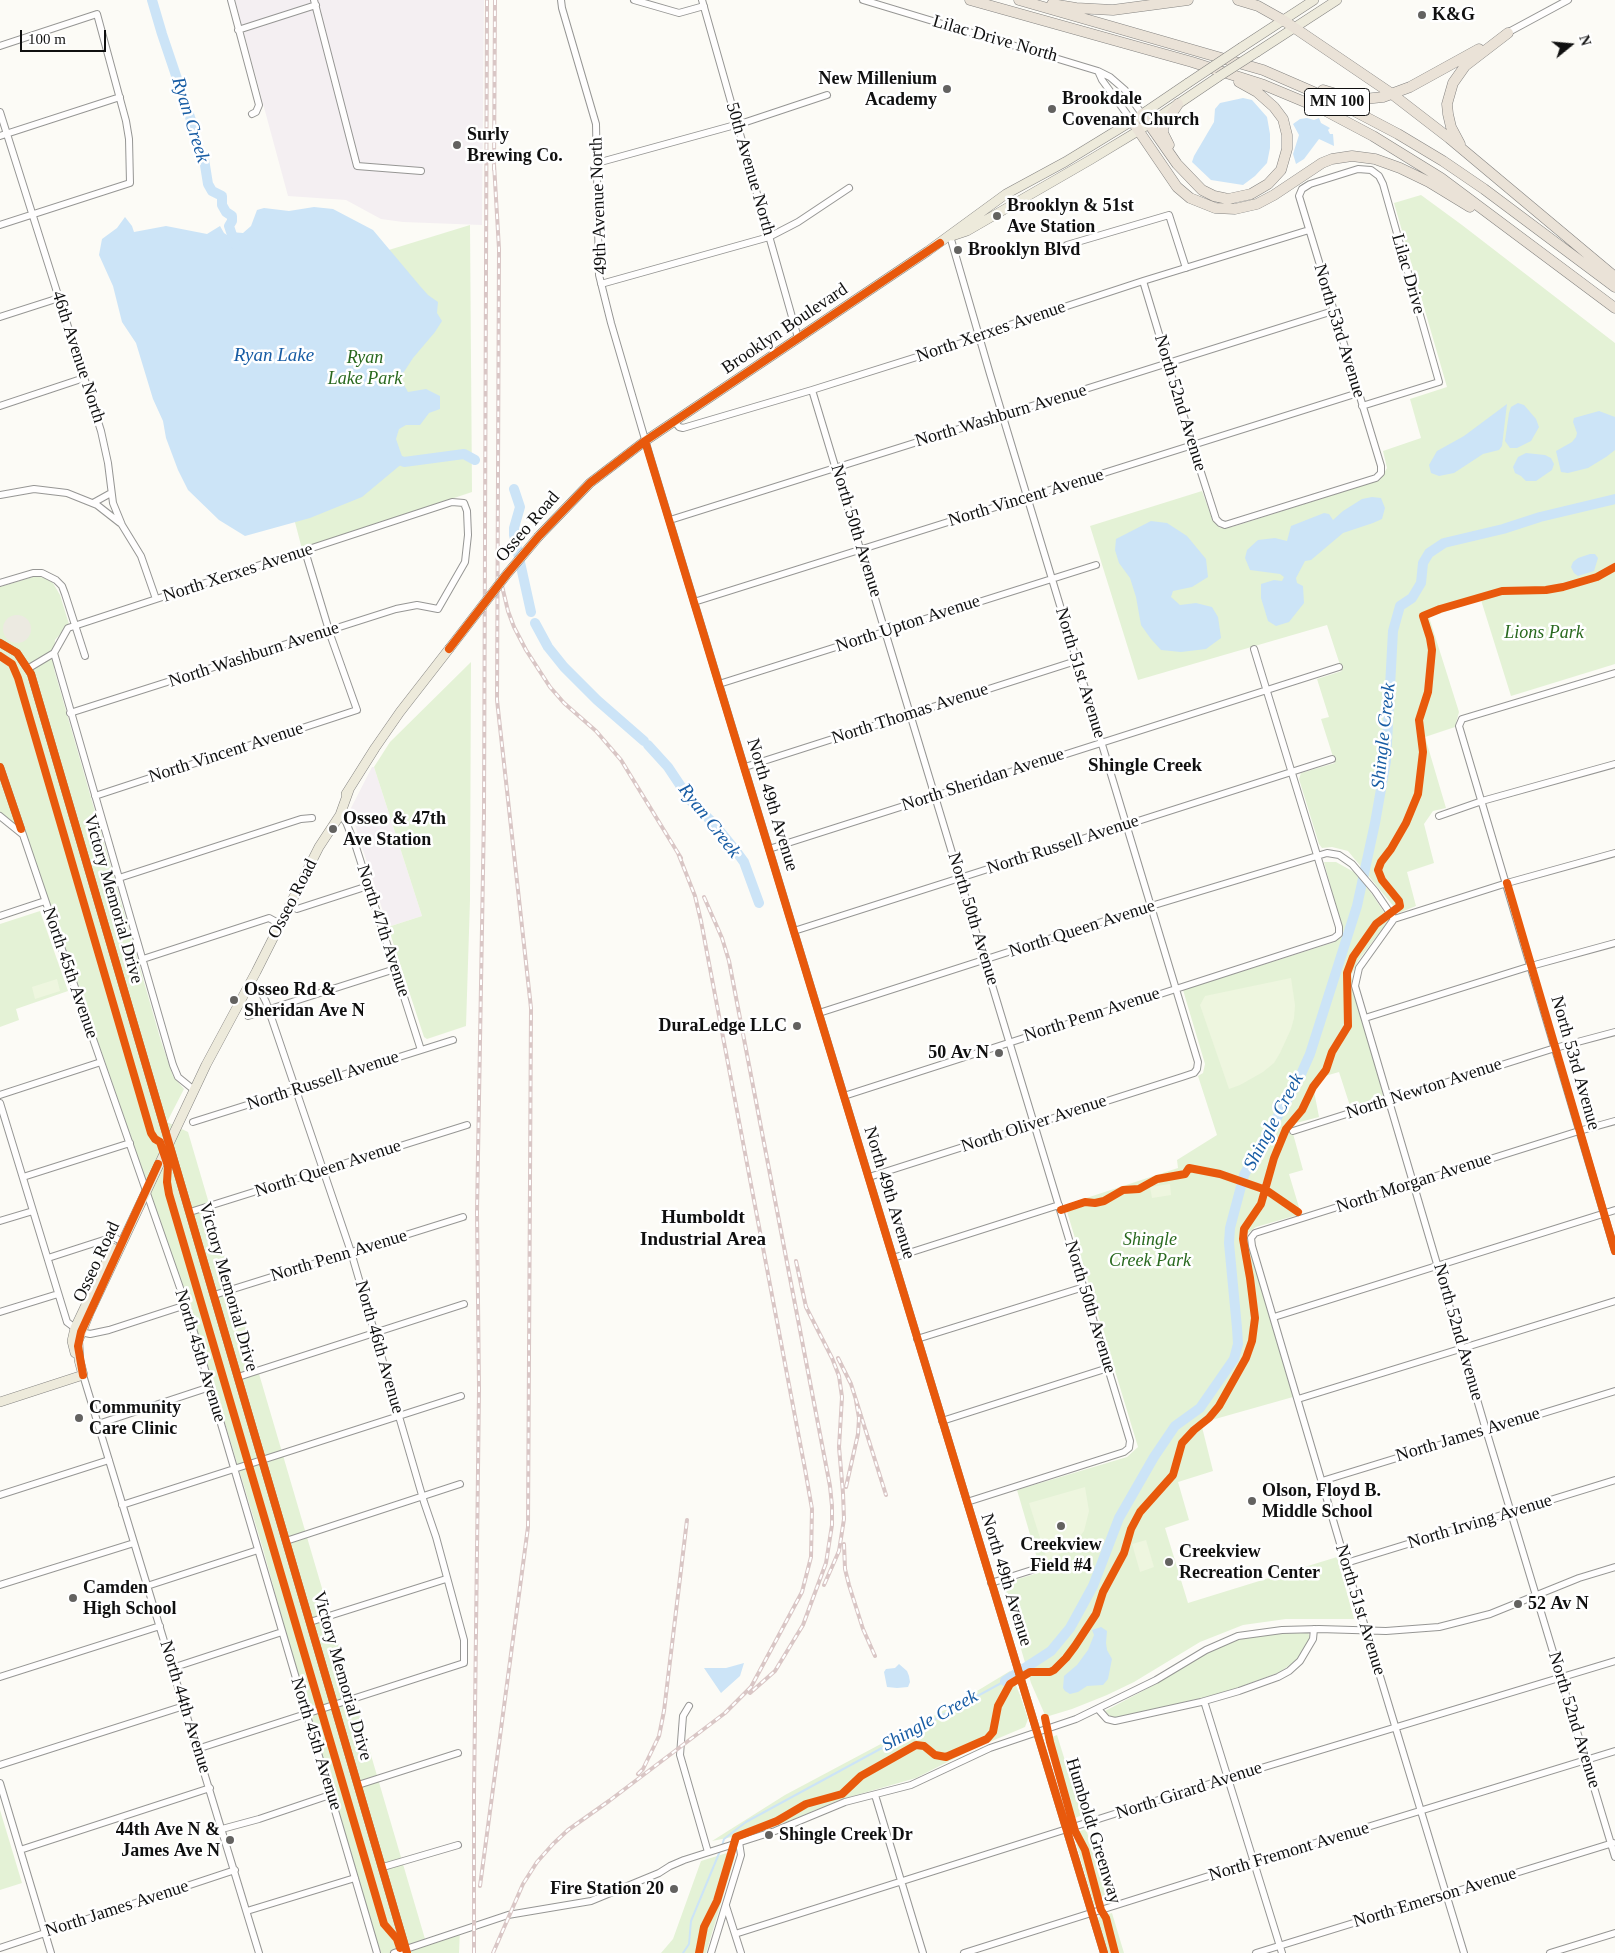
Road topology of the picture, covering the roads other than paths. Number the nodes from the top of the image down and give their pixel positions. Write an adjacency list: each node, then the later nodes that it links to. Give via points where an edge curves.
1 (230, 0): 18 (street)
2 (562, 0): 38 (street, 49th Avenue North, via 596,124)
3 (634, 0): 14 (street, via 679,13)
4 (863, 0): 24 (street, Lilac Drive North)
5 (970, 0): 22 (highway, MN 100)
6 (1018, 0): 23 (highway, MN 100)
7 (1028, 0): 8 (highway, via 1113,10)
8 (1188, 0)
9 (1238, 0): 16 (highway, via 1258,6)
10 (1314, 0): 16 (main road, Brooklyn Boulevard)
11 (1337, 0): 17 (main road, Brooklyn Boulevard)
12 (1568, 0): 15 (street)
13 (315, 3): 18 (street); 40 (street, via 357,166)
14 (703, 3): 33 (street, 50th Avenue North)
15 (1556, 3): 19 (street)
16 (1283, 20): 17 (highway); 31 (main road, Brooklyn Boulevard, bridge)
17 (1295, 29): 25 (highway); 28 (main road, Brooklyn Boulevard, bridge)
18 (238, 30): 30 (street, via 258,104)
19 (1508, 33): 21 (street); 37 (highway, via 1465,66 1453,83 1447,104 1448,118 1456,138)
20 (0, 46): 27 (street, via 97,14)
21 (1479, 49): 25 (highway)
22 (1192, 62): 41 (highway, via 1240,82 1263,96 1280,114 1288,141 1280,170 1256,192 1222,198); 48 (highway, MN 100, via 1264,84 1358,127 1441,178)
23 (1263, 70): 25 (highway, via 1346,97 1374,99); 54 (highway, MN 100, via 1348,107 1436,156 1484,188)
24 (1098, 71): 31 (street, Lilac Drive North, via 1125,90); 32 (street)
25 (1392, 94): 37 (highway)
26 (827, 95): 33 (street)
27 (120, 97): 36 (street); 43 (street, via 129,138 130,183)
28 (1178, 104): 34 (main road, Brooklyn Boulevard); 41 (highway, via 1166,121 1163,133)
29 (0, 112): 36 (street, 46th Avenue North)
30 (252, 114)
31 (1142, 114): 32 (main road, Brooklyn Boulevard); 34 (highway)
32 (1132, 121): 35 (highway); 46 (main road, Brooklyn Boulevard, via 1006,194)
33 (737, 123): 38 (street); 47 (street, 50th Avenue North)
34 (1149, 124): 35 (main road, Brooklyn Boulevard); 41 (highway)
35 (1138, 131): 46 (main road, Brooklyn Boulevard, via 967,231); 48 (highway, via 1177,187 1190,198 1210,206 1231,209 1257,204 1322,163 1339,157 1357,156 1375,159 1418,176)
36 (3, 135): 43 (street, 46th Avenue North)
37 (1467, 153): 51 (highway)
38 (597, 163): 53 (street, 49th Avenue North, via 598,275)
39 (1371, 170): 45 (street, North 53rd Avenue, via 1358,169 1310,184 1302,190 1299,196); 66 (street, Lilac Drive, via 1383,184 1439,382)
40 (421, 171)
41 (1194, 184)
42 (849, 188): 47 (street)
43 (32, 214): 44 (street); 55 (street, 46th Avenue North)
44 (0, 225)
45 (1309, 230): 50 (street, North Xerxes Avenue); 57 (street, North 53rd Avenue)
46 (950, 236): 59 (street, North 51st Avenue); 60 (main road, Brooklyn Boulevard)
47 (769, 237): 53 (street); 60 (street, 50th Avenue North)
48 (1525, 241): 56 (highway, MN 100)
49 (1067, 244): 50 (street, via 1169,215)
50 (1186, 268): 52 (street, North Xerxes Avenue)
51 (1615, 277)
52 (1143, 281): 59 (street, North Xerxes Avenue); 61 (street, North 52nd Avenue)
53 (601, 284): 69 (street, 49th Avenue North)
54 (1615, 287)
55 (59, 298): 58 (street); 62 (street, 46th Avenue North)
56 (1615, 308)
57 (1333, 311): 61 (street, North Washburn Avenue); 64 (street, North 53rd Avenue)
58 (0, 317)
59 (978, 335): 63 (street, North Xerxes Avenue, via 974,339); 67 (street, North 51st Avenue)
60 (798, 338): 68 (main road, Brooklyn Boulevard)
61 (1168, 363): 67 (street, North Washburn Avenue); 70 (street, North 52nd Avenue)
62 (84, 378): 65 (street); 72 (street, 46th Avenue North, via 105,447)
63 (812, 390): 68 (street, North Xerxes Avenue, via 683,428); 71 (street, North 50th Avenue)
64 (1358, 393): 66 (street, North 53rd Avenue); 70 (street, North Vincent Avenue)
65 (0, 406)
66 (1362, 406): 77 (street, North 53rd Avenue, via 1380,466 1381,473 1376,478 1225,525)
67 (1002, 416): 71 (street, North Washburn Avenue); 74 (street, North 51st Avenue)
68 (675, 422): 69 (main road, Brooklyn Boulevard)
69 (645, 441): 76 (street, North 49th Avenue); 108 (main road, Osseo Road, bridge, via 590,483 539,536 400,712)
70 (1193, 446): 74 (street, North Vincent Avenue); 77 (street, North 52nd Avenue)
71 (836, 468): 76 (street, North Washburn Avenue); 79 (street, North 50th Avenue)
72 (111, 493): 75 (street); 78 (street, 46th Avenue North)
73 (0, 495): 75 (street, via 34,489 50,490)
74 (1027, 497): 79 (street, North Vincent Avenue); 82 (street, North 51st Avenue)
75 (93, 503): 78 (street)
76 (670, 520): 85 (street, North 49th Avenue)
77 (1220, 523)
78 (122, 525): 84 (street, 46th Avenue North, via 141,556)
79 (862, 550): 85 (street, North Vincent Avenue); 89 (street, North 50th Avenue)
80 (305, 551): 84 (street, North Xerxes Avenue); 86 (street, North Xerxes Avenue, via 452,502 464,503 468,535 465,562); 88 (street)
81 (1096, 564): 82 (street, North Upton Avenue)
82 (1052, 579): 89 (street, North Upton Avenue); 94 (street, North 51st Avenue)
83 (0, 583): 87 (street, via 33,573 49,576 62,586)
84 (156, 599): 87 (street, North Xerxes Avenue)
85 (694, 602): 98 (street, North 49th Avenue)
86 (438, 609): 88 (street, North Washburn Avenue, via 406,606)
87 (75, 626): 92 (street, via 68,628); 93 (street)
88 (329, 631): 100 (street, North Washburn Avenue); 110 (street, North Vincent Avenue, via 357,710)
89 (886, 631): 98 (street, North Upton Avenue); 101 (street, North 50th Avenue)
90 (0, 643): 95 (street, Victory Memorial Drive, via 17,653)
91 (1254, 649): 99 (street)
92 (54, 654): 95 (street); 100 (street, Victory Memorial Drive)
93 (85, 656)
94 (1076, 662): 101 (street, North Thomas Avenue); 102 (street, North 51st Avenue)
95 (29, 668): 166 (street, Victory Memorial Drive)
96 (1339, 668): 99 (street, North Sheridan Avenue)
97 (1615, 673): 111 (street, North 53rd Avenue, via 1462,719 1459,726)
98 (719, 684): 106 (street, North 49th Avenue)
99 (1267, 690): 102 (street, North Sheridan Avenue); 107 (street)
100 (70, 713): 110 (street, Victory Memorial Drive)
101 (911, 714): 106 (street, North Thomas Avenue); 109 (street, North 50th Avenue)
102 (1101, 743): 109 (street, North Sheridan Avenue); 116 (street, North 51st Avenue)
103 (1332, 759): 107 (street, North Russell Avenue)
104 (1615, 764): 111 (street)
105 (0, 767): 117 (street, North 45th Avenue)
106 (745, 767): 119 (street, North 49th Avenue)
107 (1291, 771): 116 (street, North Russell Avenue); 121 (street)
108 (349, 790): 112 (main road, Osseo Road); 118 (main road, Osseo Road, via 322,836)
109 (936, 795): 119 (street, North Sheridan Avenue); 123 (street, North 50th Avenue)
110 (95, 796): 122 (street, Victory Memorial Drive)
111 (1482, 801): 114 (street); 124 (street, North 53rd Avenue)
112 (340, 815): 118 (main road, Osseo Road); 125 (street, North 47th Avenue, via 346,822)
113 (0, 816): 117 (street)
114 (1439, 816)
115 (312, 818): 122 (street)
116 (1127, 825): 123 (street, North Russell Avenue); 128 (street, North 51st Avenue)
117 (22, 834): 126 (street, North 45th Avenue)
118 (320, 847): 127 (main road, Osseo Road)
119 (769, 849): 132 (street, North 49th Avenue)
120 (1615, 853): 124 (street)
121 (1317, 855): 128 (street, North Queen Avenue); 130 (street, via 1339,855 1352,864); 139 (street, North Penn Avenue, via 1339,934)
122 (119, 878): 134 (street, Victory Memorial Drive)
123 (961, 878): 132 (street, North Russell Avenue); 135 (street, North 50th Avenue)
124 (1506, 883): 130 (street); 136 (street, North 53rd Avenue)
125 (368, 886): 127 (street, via 297,909); 137 (street, North 47th Avenue)
126 (45, 901): 129 (street); 149 (street, North 45th Avenue)
127 (290, 904): 131 (main road, Osseo Road)
128 (1151, 906): 135 (street, North Queen Avenue); 139 (street, North 51st Avenue)
129 (0, 916)
130 (1394, 919): 143 (street, North 52nd Avenue, via 1356,976)
131 (280, 924): 134 (street, via 269,918); 138 (main road, Osseo Road)
132 (794, 932): 141 (street, North 49th Avenue)
133 (1615, 943): 136 (street)
134 (143, 959): 151 (street, Victory Memorial Drive, via 173,1065 178,1077)
135 (986, 960): 141 (street, North Queen Avenue); 146 (street, North 50th Avenue)
136 (1531, 966): 143 (street); 147 (street, North 53rd Avenue)
137 (395, 969): 140 (street); 148 (street, North 47th Avenue)
138 (249, 987): 140 (street, North 46th Avenue, via 264,996); 151 (main road, Osseo Road)
139 (1176, 988): 146 (street, North Penn Avenue); 150 (street, North 51st Avenue)
140 (269, 1010): 142 (street); 152 (street, North 46th Avenue)
141 (820, 1013): 154 (street, North 49th Avenue)
142 (248, 1016)
143 (1365, 1018): 155 (street, North 52nd Avenue)
144 (1615, 1032): 147 (street, North Newton Avenue)
145 (453, 1040): 148 (street, North Russell Avenue)
146 (1010, 1042): 154 (street, North Penn Avenue); 159 (street, North 50th Avenue)
147 (1555, 1048): 155 (street, North Newton Avenue); 164 (street, North 53rd Avenue)
148 (421, 1050): 152 (street, North Russell Avenue)
149 (101, 1062): 153 (street); 165 (street, North 45th Avenue)
150 (1198, 1069): 159 (street, North Oliver Avenue, via 1194,1073)
151 (194, 1090): 166 (main road, Osseo Road)
152 (296, 1090): 158 (street, North Russell Avenue); 167 (street, North 46th Avenue)
153 (0, 1095)
154 (844, 1096): 169 (street, North 49th Avenue)
155 (1389, 1100): 163 (street, North Newton Avenue); 170 (street, North 52nd Avenue)
156 (0, 1103): 161 (street)
157 (1615, 1121): 164 (street, North Morgan Avenue)
158 (193, 1122)
159 (1035, 1124): 169 (street, North Oliver Avenue); 172 (street, North 50th Avenue)
160 (467, 1125): 167 (street, North Queen Avenue)
161 (8, 1128): 162 (street); 168 (street)
162 (0, 1131)
163 (1293, 1131)
164 (1579, 1131): 170 (street, North Morgan Avenue); 176 (street, North 53rd Avenue)
165 (130, 1143): 168 (street); 171 (street, North 45th Avenue)
166 (169, 1143): 171 (main road, Osseo Road, via 158,1164 148,1174); 175 (street, Victory Memorial Drive)
167 (324, 1171): 175 (street, North Queen Avenue); 182 (street, North 46th Avenue)
168 (23, 1177): 173 (street)
169 (869, 1177): 184 (street, North 49th Avenue)
170 (1414, 1182): 179 (street, North Morgan Avenue, via 1255,1233); 185 (street, North 52nd Avenue)
171 (145, 1187): 180 (main road, Osseo Road); 191 (street, North 45th Avenue); 194 (main road, Osseo Road)
172 (1059, 1205): 184 (street); 186 (street, North 50th Avenue)
173 (33, 1210): 178 (street); 183 (street)
174 (1615, 1210): 176 (street)
175 (190, 1212): 188 (street, Victory Memorial Drive)
176 (1604, 1214): 181 (street, North 53rd Avenue); 185 (street)
177 (463, 1217): 182 (street, North Penn Avenue)
178 (0, 1221)
179 (1251, 1238): 193 (street, North 51st Avenue)
180 (117, 1239): 183 (street, via 114,1237); 194 (main road, Osseo Road)
181 (1615, 1251)
182 (351, 1252): 188 (street, North Penn Avenue); 195 (street, North 46th Avenue)
183 (48, 1258): 187 (street)
184 (893, 1258): 196 (street, North 49th Avenue)
185 (1438, 1265): 193 (street); 197 (street, North 52nd Avenue)
186 (1084, 1287): 196 (street); 198 (street, North 50th Avenue)
187 (58, 1294): 192 (street); 194 (street, via 67,1322)
188 (214, 1296): 200 (street, Victory Memorial Drive)
189 (1615, 1301): 197 (street)
190 (464, 1304): 195 (street)
191 (186, 1305): 194 (street, via 109,1330 90,1334); 201 (street, North 45th Avenue)
192 (0, 1312)
193 (1274, 1317): 204 (street, North 51st Avenue)
194 (78, 1330): 199 (main road, Osseo Road, via 72,1341)
195 (375, 1334): 200 (street); 206 (street, North 46th Avenue)
196 (917, 1339): 207 (street, North 49th Avenue)
197 (1462, 1347): 204 (street); 209 (street, North 52nd Avenue)
198 (1108, 1368): 207 (street); 218 (street, North 50th Avenue, via 1130,1441 1129,1448)
199 (83, 1375): 205 (main road); 208 (street, North 44th Avenue)
200 (238, 1377): 210 (street, Victory Memorial Drive)
201 (210, 1387): 208 (street); 212 (street, North 45th Avenue)
202 (1615, 1390): 209 (street, North James Avenue)
203 (462, 1396): 206 (street)
204 (1298, 1399): 214 (street, North 51st Avenue)
205 (0, 1402)
206 (399, 1416): 210 (street); 217 (street, North 46th Avenue)
207 (942, 1421): 218 (street, North 49th Avenue)
208 (98, 1424): 211 (street, North 44th Avenue)
209 (1486, 1430): 214 (street, North James Avenue); 220 (street, North 52nd Avenue)
210 (262, 1459): 212 (street); 221 (street, Victory Memorial Drive)
211 (109, 1460): 216 (street); 219 (street, North 44th Avenue)
212 (234, 1468): 219 (street); 223 (street, North 45th Avenue)
213 (1615, 1480): 220 (street, North Irving Avenue)
214 (1322, 1481): 224 (street, North 51st Avenue)
215 (460, 1484): 217 (street)
216 (0, 1495)
217 (422, 1497): 221 (street); 227 (street, North 46th Avenue)
218 (967, 1502): 228 (street, North 49th Avenue)
219 (122, 1505): 222 (street, North 44th Avenue)
220 (1510, 1512): 224 (street, North Irving Avenue); 231 (street, North 52nd Avenue)
221 (286, 1541): 232 (street, Victory Memorial Drive)
222 (134, 1543): 229 (street); 230 (street, North 44th Avenue)
223 (258, 1550): 230 (street); 236 (street, North 45th Avenue)
224 (1346, 1563): 235 (street, North 51st Avenue)
225 (1615, 1567): 231 (street)
226 (1035, 1569): 228 (street)
227 (446, 1579): 232 (street); 242 (street, North 46th Avenue, via 464,1640 464,1663)
228 (991, 1583): 248 (street, North 49th Avenue)
229 (0, 1586)
230 (147, 1586): 233 (street, North 44th Avenue)
231 (1536, 1596): 235 (street, via 1490,1614 1439,1627); 240 (street, North 52nd Avenue)
232 (310, 1622): 242 (street, Victory Memorial Drive)
233 (160, 1626): 238 (street, North 44th Avenue); 239 (street)
234 (1314, 1629): 235 (street); 241 (street, via 1308,1649 1289,1671); 245 (street, via 1257,1632 1220,1643)
235 (1367, 1630): 247 (street, North 51st Avenue)
236 (282, 1632): 238 (street); 246 (street, North 45th Avenue)
237 (1615, 1661): 240 (street, North Girard Avenue)
238 (172, 1668): 243 (street, North 44th Avenue)
239 (0, 1677)
240 (1561, 1678): 247 (street, North Girard Avenue); 252 (street, North 52nd Avenue)
241 (1204, 1701): 245 (street, via 1115,1721 1107,1719); 254 (street)
242 (334, 1704): 246 (street); 256 (street, Victory Memorial Drive)
243 (184, 1706): 249 (street, North 44th Avenue); 253 (street)
244 (689, 1706): 267 (street, via 683,1716 680,1755)
245 (1098, 1709): 248 (street)
246 (307, 1714): 249 (street); 258 (street, North 45th Avenue)
247 (1395, 1728): 254 (street, North Girard Avenue); 260 (street, North 51st Avenue)
248 (1036, 1731): 259 (street, via 990,1748 911,1785); 262 (street, North 49th Avenue)
249 (197, 1749): 257 (street, North 44th Avenue)
250 (1615, 1752): 252 (street, North Fremont Avenue)
251 (458, 1753): 256 (street)
252 (1586, 1760): 260 (street, North Fremont Avenue); 264 (street, North 52nd Avenue)
253 (0, 1766)
254 (1228, 1778): 262 (street, North Girard Avenue); 269 (street)
255 (0, 1782): 266 (street)
256 (358, 1785): 270 (street, Victory Memorial Drive)
257 (210, 1788): 261 (street, North 44th Avenue); 266 (street)
258 (330, 1795): 261 (street); 272 (street, North 45th Avenue)
259 (875, 1795): 263 (street, via 845,1802); 273 (street)
260 (1421, 1811): 269 (street, North Fremont Avenue); 274 (street, North 51st Avenue)
261 (222, 1829): 271 (street, North 44th Avenue)
262 (1067, 1829): 273 (street, North Girard Avenue); 277 (street, North 49th Avenue)
263 (739, 1842): 267 (street); 275 (street, via 741,1855)
264 (1613, 1843): 268 (street, North 52nd Avenue); 274 (street, North Emerson Avenue)
265 (458, 1845): 270 (street)
266 (20, 1850): 279 (street)
267 (710, 1851): 283 (street, via 592,1901 508,1915)
268 (1615, 1857)
269 (1254, 1862): 277 (street, North Fremont Avenue); 281 (street)
270 (382, 1867): 283 (street, Victory Memorial Drive)
271 (235, 1870): 276 (street, North 44th Avenue); 279 (street, North James Avenue)
272 (355, 1878): 276 (street); 286 (street, North 45th Avenue)
273 (901, 1881): 280 (street, North Girard Avenue); 290 (street)
274 (1446, 1894): 281 (street, North Emerson Avenue); 295 (street, North 51st Avenue)
275 (726, 1906): 280 (street); 288 (street)
276 (247, 1911): 285 (street, North 44th Avenue)
277 (1092, 1913): 291 (street, North Fremont Avenue); 292 (street, North 49th Avenue)
278 (1615, 1933): 296 (street)
279 (45, 1934): 282 (street, North James Avenue); 284 (street)
280 (735, 1934): 289 (street)
281 (1280, 1945): 293 (street, North Emerson Avenue); 294 (street)
282 (0, 1948)
283 (406, 1951): 287 (street)
284 (51, 1953)
285 (259, 1953)
286 (377, 1953)
287 (394, 1953)
288 (712, 1953)
289 (741, 1953)
290 (923, 1953)
291 (964, 1953)
292 (1104, 1953)
293 (1256, 1953)
294 (1282, 1953)
295 (1464, 1953)
296 (1550, 1953)

